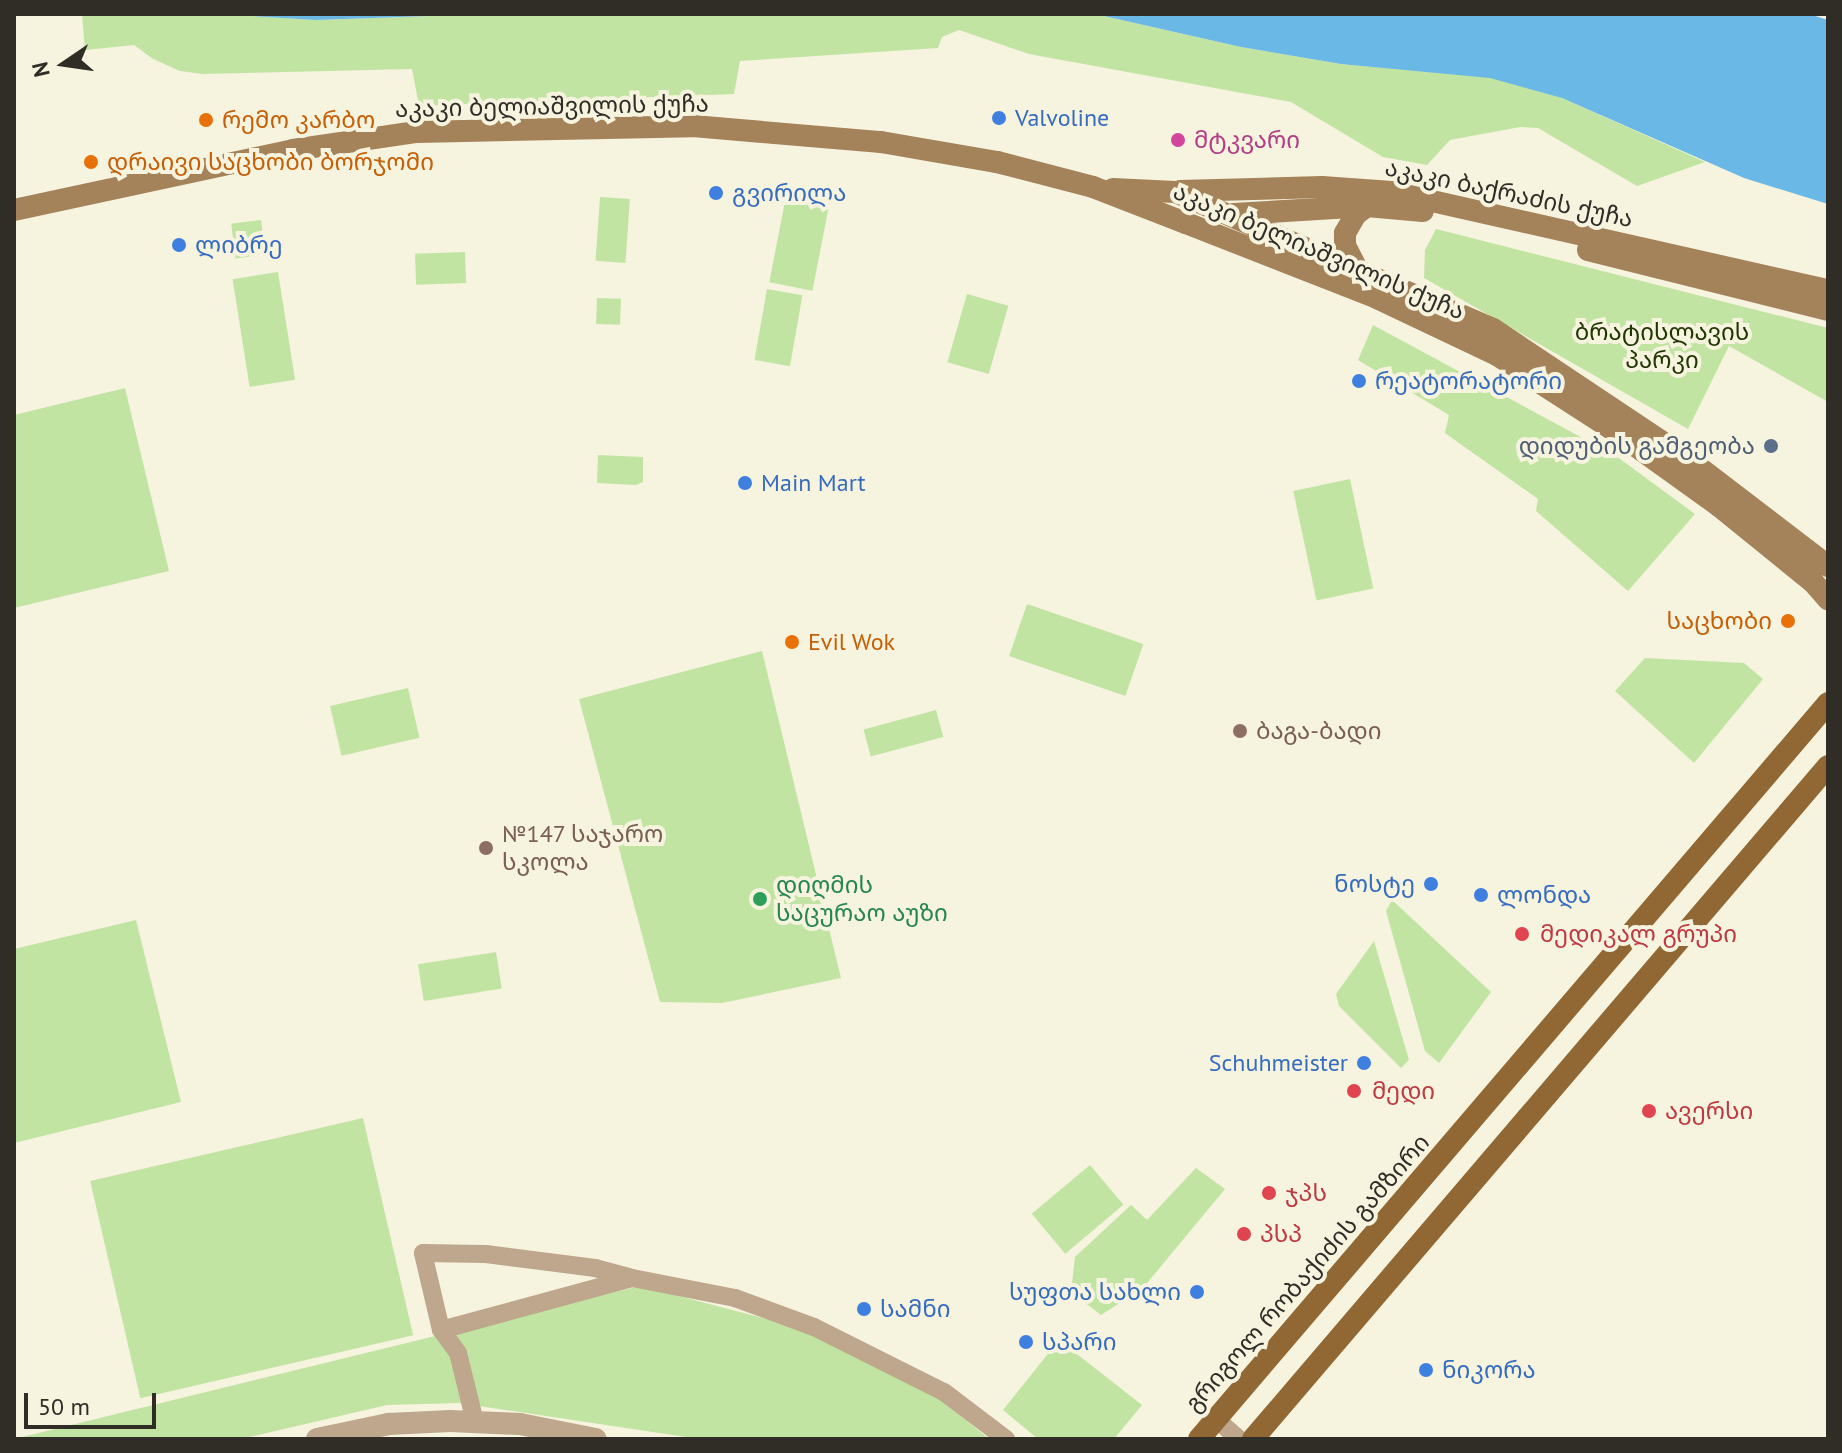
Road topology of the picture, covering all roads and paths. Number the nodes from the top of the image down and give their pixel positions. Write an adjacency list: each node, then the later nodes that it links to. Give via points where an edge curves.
1 (1093, 187): 2 (main road, აკაკი ბელიაშვილის ქუჩა); 4 (main road, აკაკი ბელიაშვილის ქუჩა, via 997,162 881,142 693,126 587,127 346,139); 6 (main road, აკაკი ბელიაშვილის ქუჩა)
2 (1175, 192): 5 (main road, აკაკი ბელიაშვილის ქუჩა); 8 (main road, აკაკი ბაქრაძის ქუჩა, via 1322,187 1392,192)
3 (1367, 206): 5 (main road, აკაკი ბაქრაძის ქუჩა); 7 (main road, via 1345,233); 9 (main road, აკაკი ბაქრაძის ქუჩა, via 1434,212)
4 (14, 210)
5 (1226, 215): 6 (main road, აკაკი ბაქრაძის ქუჩა); 7 (main road, აკაკი ბელიაშვილის ქუჩა)
6 (1186, 223): 11 (main road, აკაკი ბელიაშვილის ქუჩა, via 1377,298 1497,355 1719,506)
7 (1356, 267): 10 (main road, აკაკი ბელიაშვილის ქუჩა, via 1522,347 1688,459)
8 (1828, 290)
9 (1828, 310)
10 (1828, 566)
11 (1828, 599)
12 (1828, 703): 16 (main road, გრიგოლ რობაქიძის გამზირი)
13 (1828, 766): 23 (main road)
14 (632, 1278): 15 (street); 15 (street, via 486,1254 423,1253); 20 (street, via 735,1298 814,1327 944,1392)
15 (441, 1330): 17 (street, via 458,1353)
16 (1216, 1419): 21 (main road, გრიგოლ რობაქიძის გამზირი); 22 (street)
17 (475, 1422): 18 (street, via 389,1424); 19 (street, via 520,1424)
18 (317, 1439)
19 (596, 1439)
20 (1006, 1439)
21 (1199, 1439)
22 (1239, 1439)
23 (1253, 1439)

